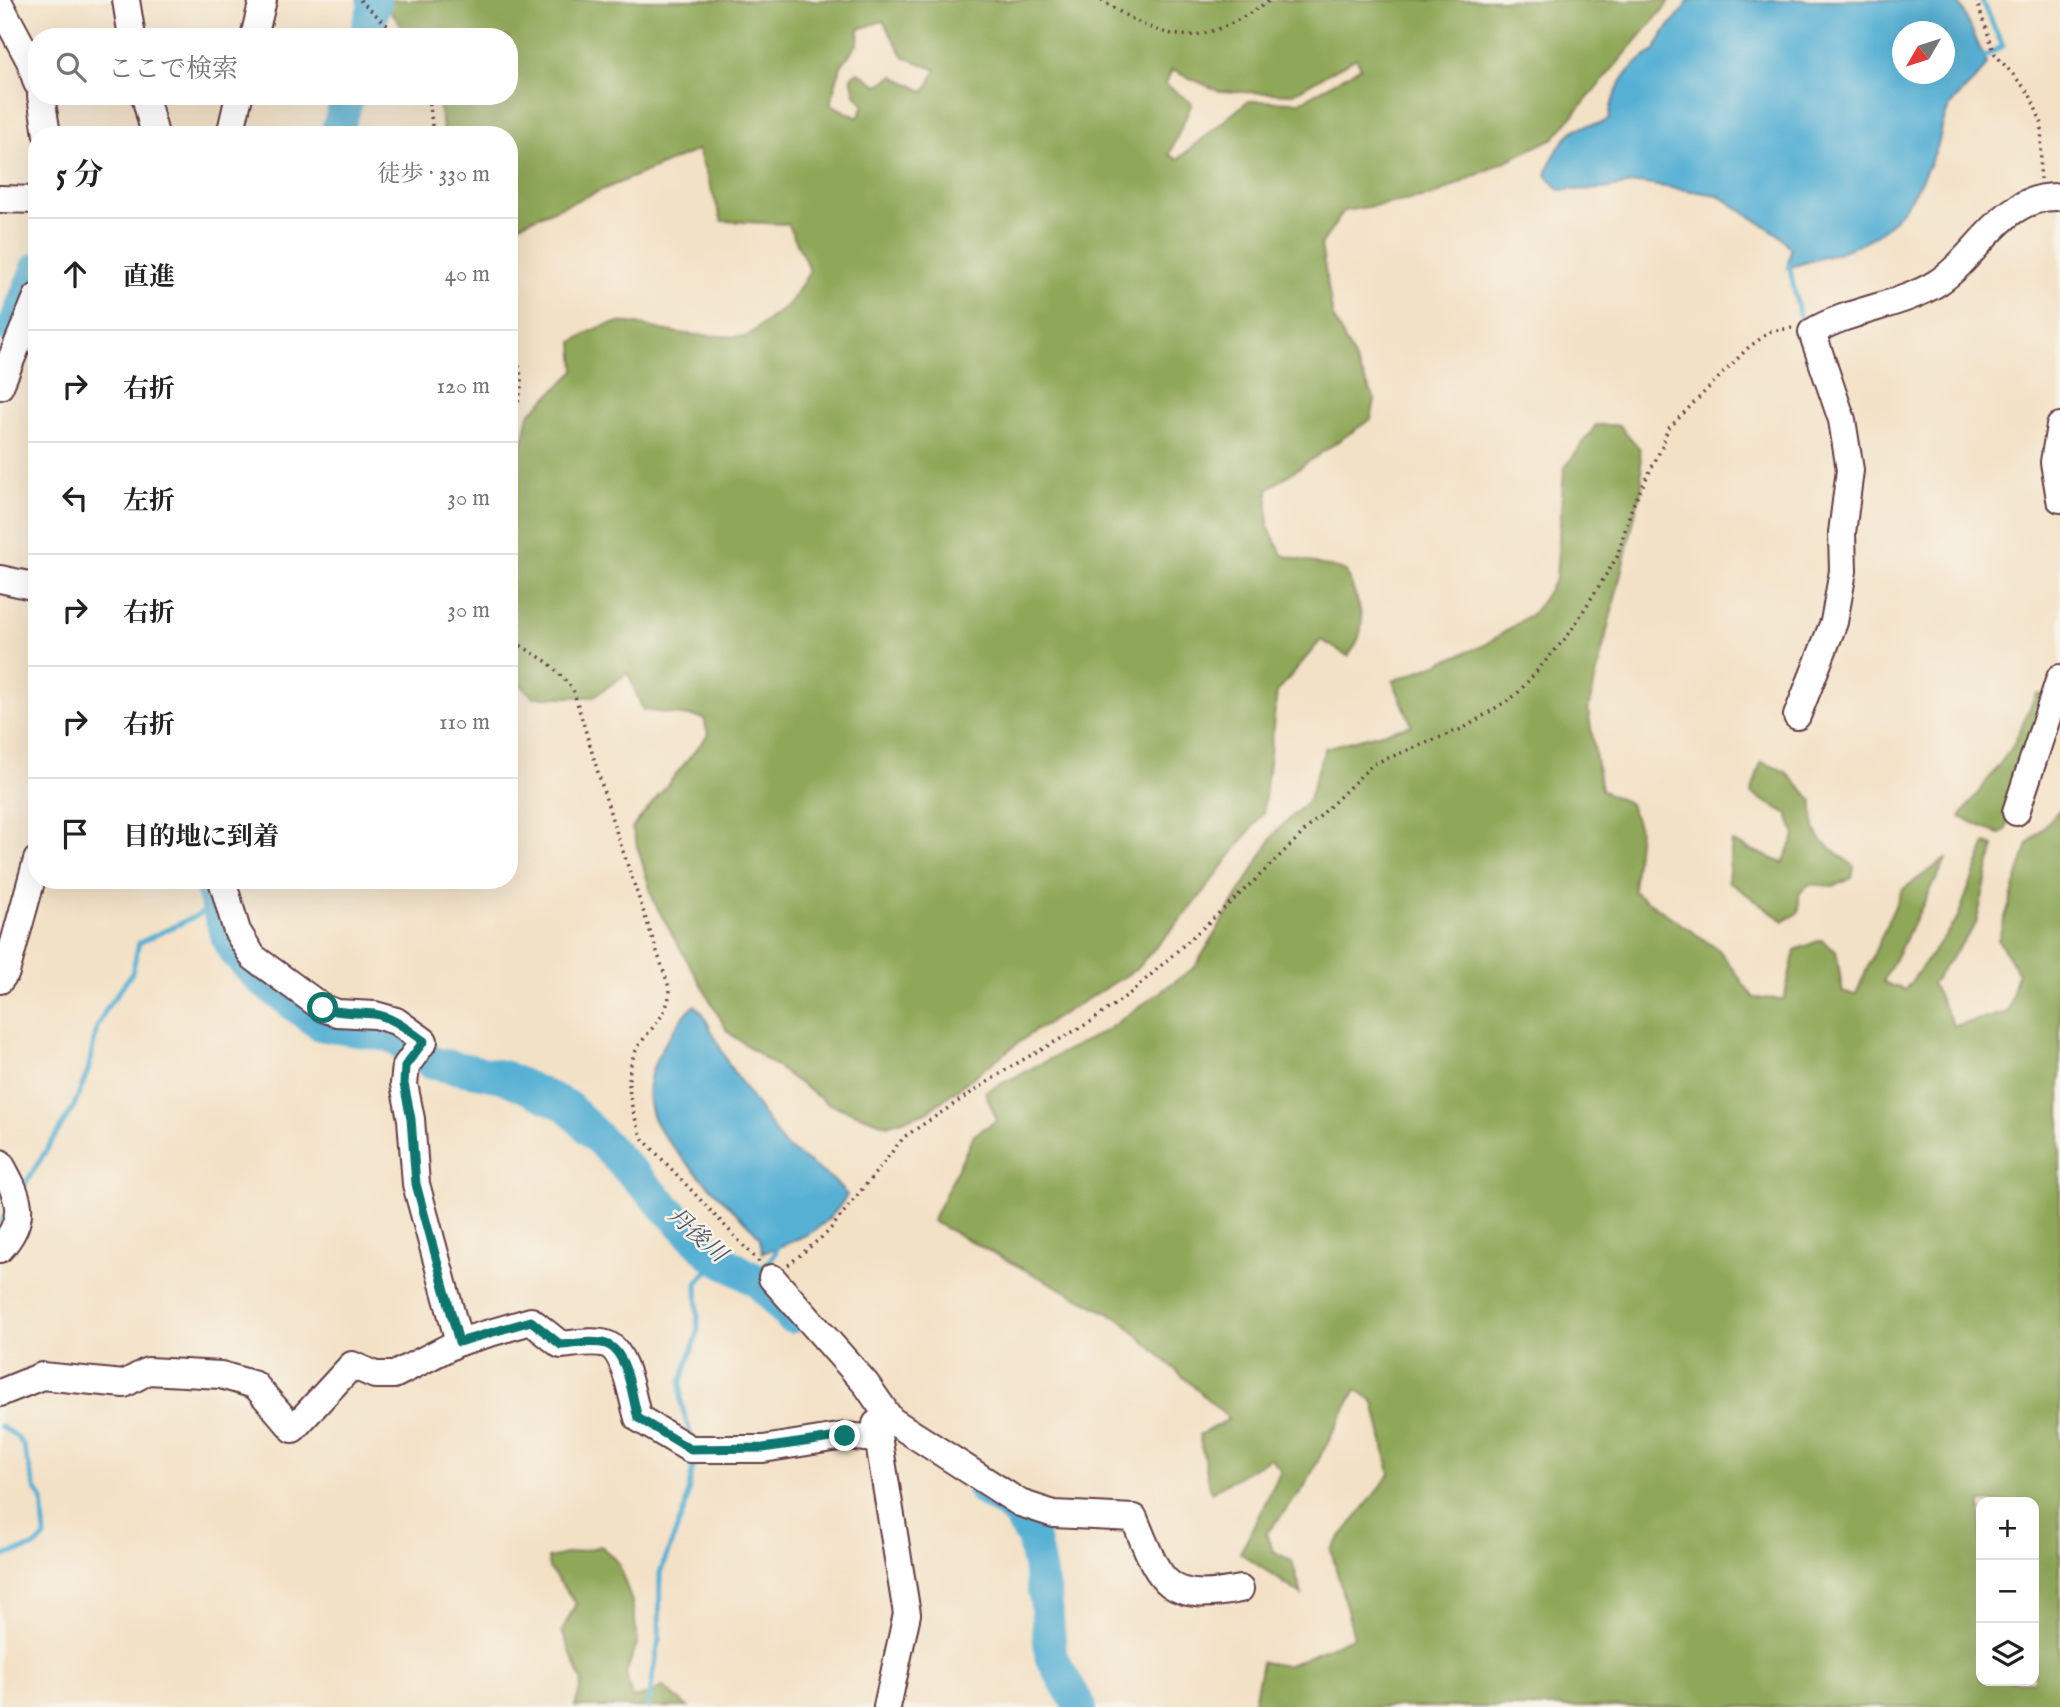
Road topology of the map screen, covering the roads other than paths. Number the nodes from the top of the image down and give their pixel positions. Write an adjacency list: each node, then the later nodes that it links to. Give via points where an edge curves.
1 (126, 0): 4 (street)
2 (263, 0): 5 (street)
3 (0, 5): 6 (street)
4 (131, 28)
5 (256, 28)
6 (28, 57)
7 (42, 105): 10 (street)
8 (147, 105): 11 (street)
9 (237, 105): 12 (street)
10 (46, 126)
11 (153, 126)
12 (232, 126)
13 (2050, 198): 23 (street, via 2023,205 2000,220 1937,283 1812,332 1842,420 1850,470 1842,533 1843,571 1834,622)
14 (0, 200): 15 (street)
15 (28, 200)
16 (28, 319): 17 (street)
17 (0, 386)
18 (2060, 426): 19 (street, via 2054,462)
19 (2060, 499)
20 (0, 579): 21 (street)
21 (28, 585)
22 (2060, 678): 24 (street)
23 (1797, 716)
24 (2016, 812)
25 (29, 889): 27 (street)
26 (225, 889): 31 (street, via 237,931 253,957 323,1008 375,1014 396,1021 424,1041 405,1066 404,1084 416,1184)
27 (0, 980)
28 (0, 1163): 29 (street, via 18,1197 19,1214 12,1235)
29 (0, 1249)
30 (765, 1270): 33 (street, via 866,1384)
31 (459, 1342): 32 (street, via 394,1375 375,1375 352,1365 293,1429 255,1385 220,1375 148,1371 124,1384 42,1376); 33 (street, via 531,1321 561,1345 604,1343 621,1358 638,1418 694,1449 763,1448 845,1436)
32 (0, 1393)
33 (879, 1421): 34 (street, via 891,1420 1020,1503 1054,1514 1134,1518 1156,1573 1175,1587 1208,1595); 35 (street, via 906,1614)
34 (1240, 1589)
35 (887, 1707)

